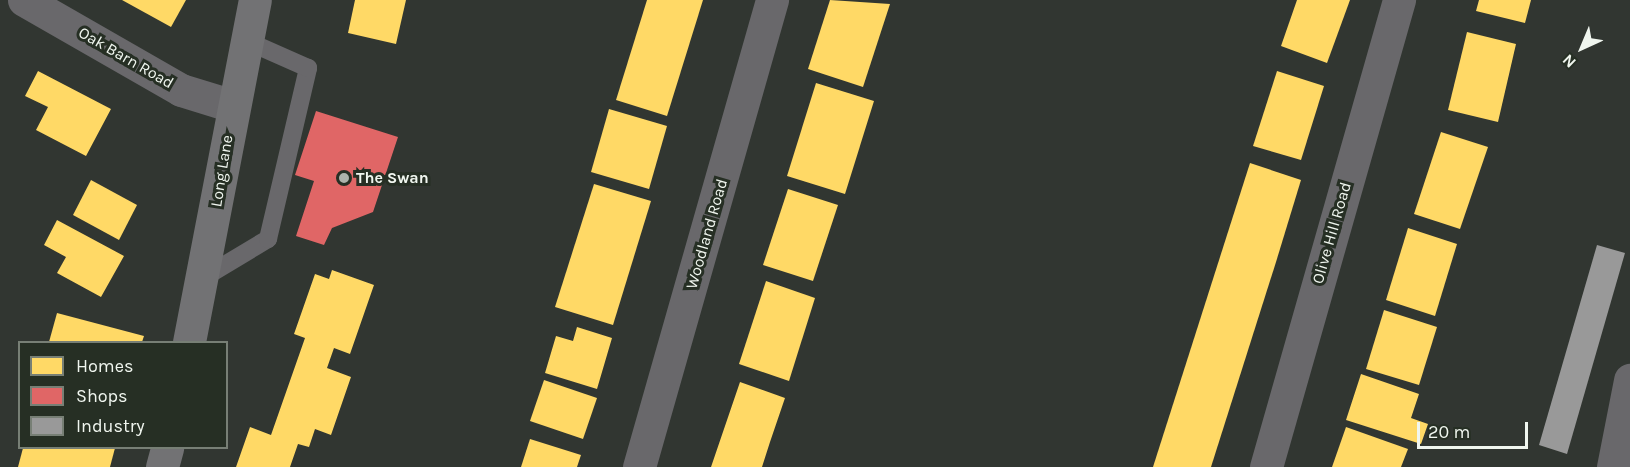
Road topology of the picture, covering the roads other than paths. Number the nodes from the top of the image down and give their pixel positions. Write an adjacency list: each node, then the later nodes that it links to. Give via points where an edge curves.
1 (24, 0): 6 (street, Oak Barn Road, via 182,90)
2 (255, 0): 5 (main road, Long Lane)
3 (772, 0): 12 (street, Woodland Road)
4 (1399, 0): 13 (street, Olive Hill Road)
5 (247, 41): 6 (main road, Long Lane); 7 (lane, via 308,68 268,239)
6 (233, 106): 7 (main road, Long Lane)
7 (203, 278): 8 (main road, Long Lane)
8 (189, 341)
9 (1630, 380): 14 (street)
10 (166, 449): 11 (main road)
11 (162, 467)
12 (639, 467)
13 (1266, 467)
14 (1613, 467)

